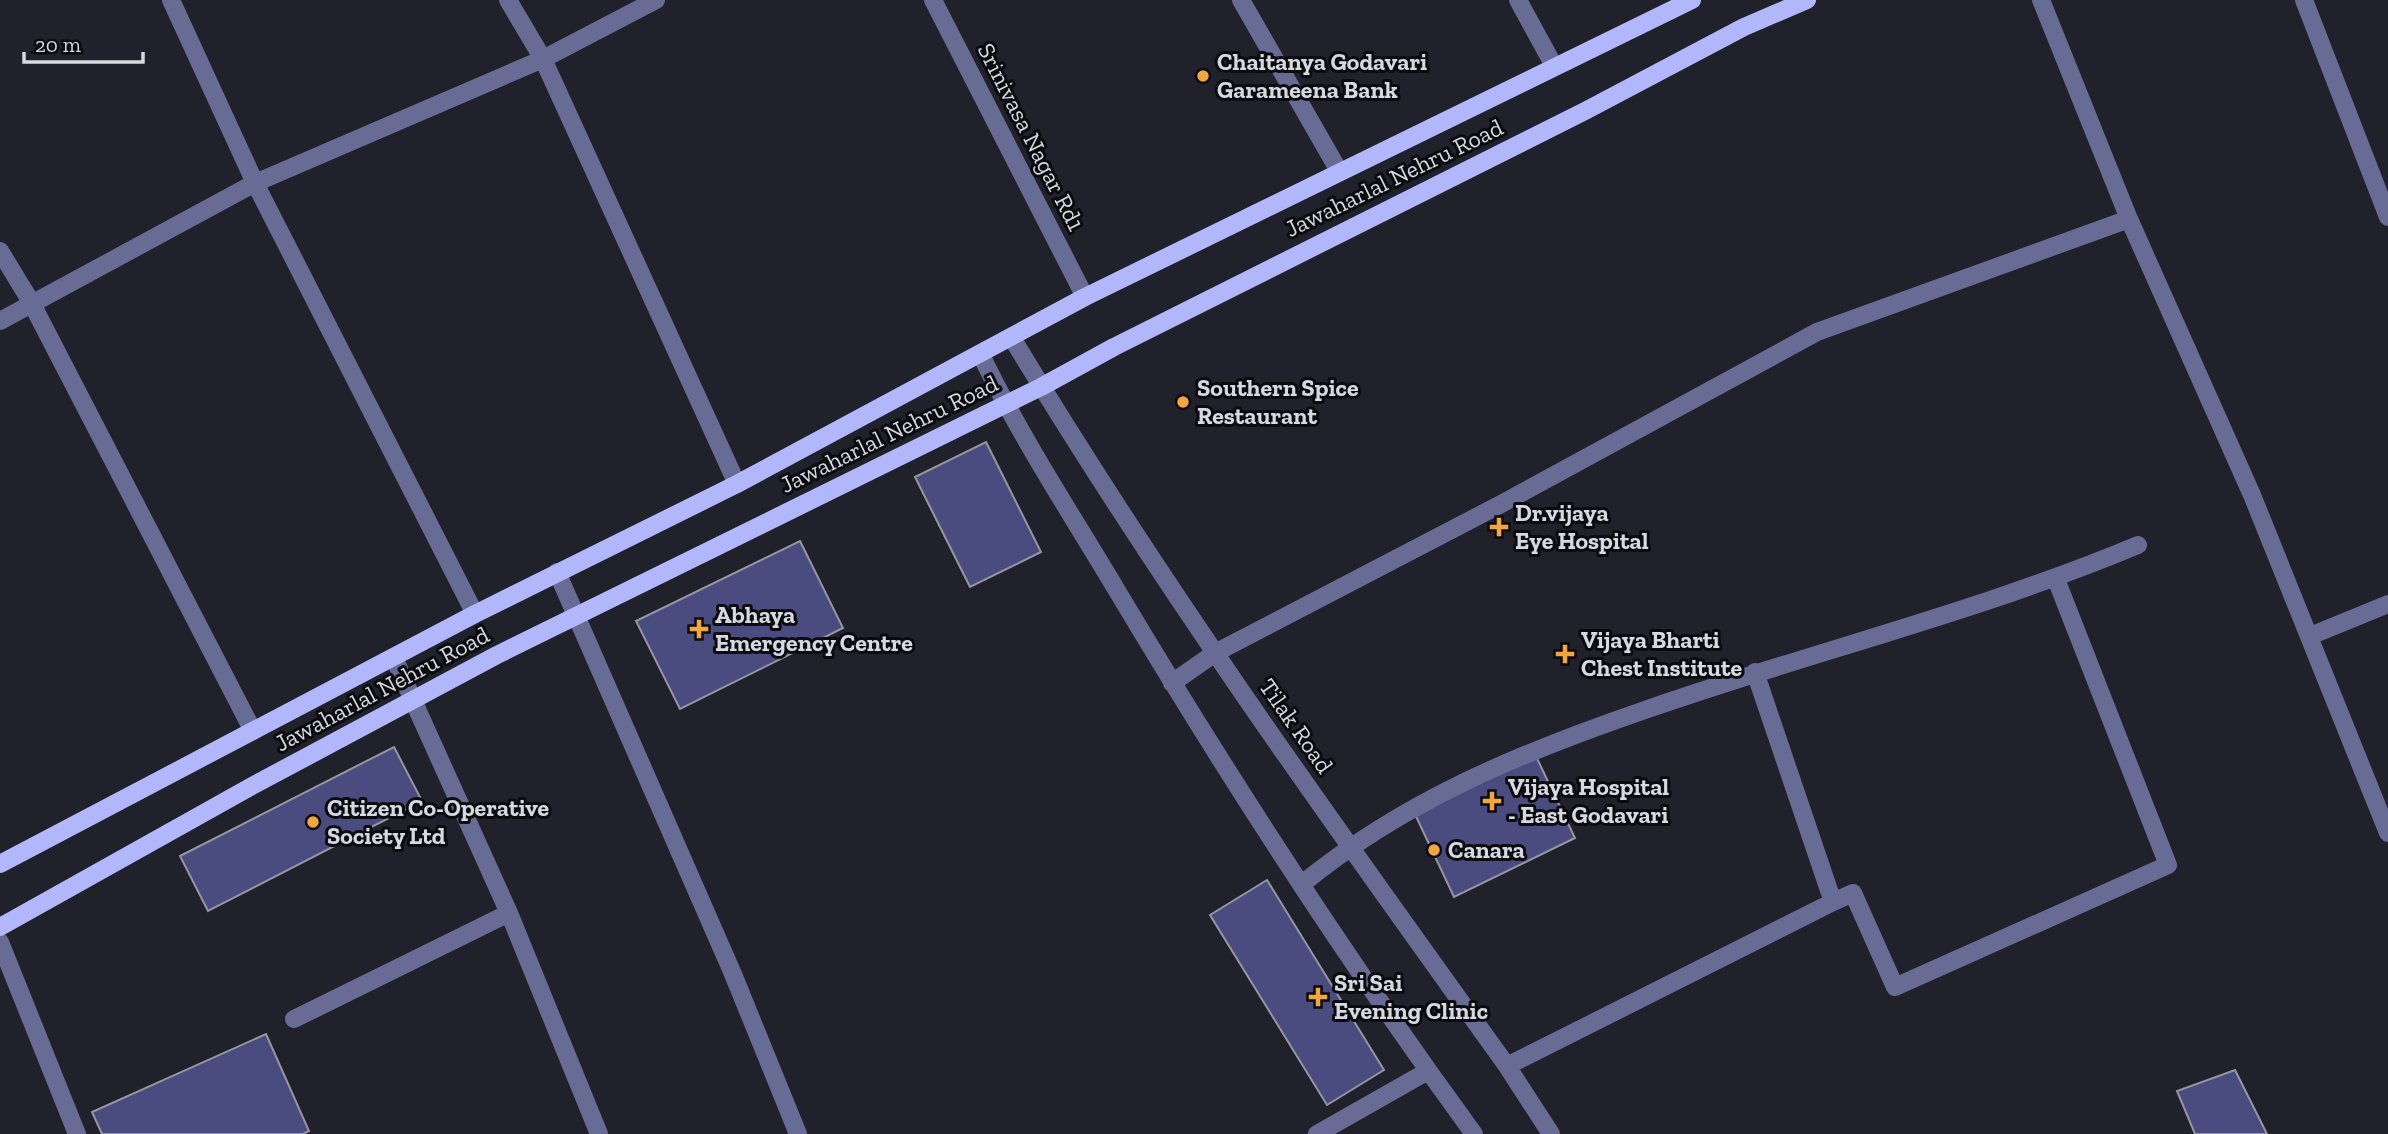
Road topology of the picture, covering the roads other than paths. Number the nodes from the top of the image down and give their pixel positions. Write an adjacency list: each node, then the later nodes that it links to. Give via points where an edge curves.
1 (171, 0): 14 (street)
2 (508, 0): 11 (street)
3 (656, 0): 11 (street)
4 (933, 0): 18 (street, Srinivasa Nagar Rd1)
5 (1241, 0): 13 (street)
6 (1518, 0): 12 (street)
7 (1692, 0): 12 (main road, Jawaharlal Nehru Road)
8 (1807, 0): 23 (main road, Jawaharlal Nehru Road, via 1744,27)
9 (2041, 0): 16 (street)
10 (2304, 0): 15 (street)
11 (543, 59): 14 (street); 25 (street)
12 (1554, 66): 13 (main road, Jawaharlal Nehru Road)
13 (1339, 171): 18 (main road, Jawaharlal Nehru Road)
14 (255, 183): 19 (street); 30 (street)
15 (2388, 216)
16 (2129, 219): 32 (street); 33 (street, via 1817,331 1503,503)
17 (0, 251): 19 (street)
18 (1085, 297): 21 (main road, Jawaharlal Nehru Road)
19 (31, 302): 20 (street); 38 (street)
20 (0, 321)
21 (1012, 338): 22 (main road, Jawaharlal Nehru Road); 23 (street, Tilak Road)
22 (981, 355): 24 (street); 25 (main road, Jawaharlal Nehru Road)
23 (1041, 387): 24 (main road, Jawaharlal Nehru Road); 33 (street, Tilak Road)
24 (1005, 405): 31 (main road, Jawaharlal Nehru Road); 36 (street)
25 (737, 484): 27 (main road, Jawaharlal Nehru Road)
26 (2138, 545): 28 (street)
27 (557, 572): 30 (main road, Jawaharlal Nehru Road); 31 (street)
28 (2056, 579): 35 (street); 43 (street, via 2168,865 1895,986 1853,893)
29 (2388, 604): 32 (street)
30 (475, 614): 34 (main road, Jawaharlal Nehru Road)
31 (576, 615): 37 (main road, Jawaharlal Nehru Road); 52 (street)
32 (2310, 636): 39 (street)
33 (1215, 653): 36 (street); 40 (street, Tilak Road)
34 (394, 658): 37 (street); 38 (main road, Jawaharlal Nehru Road)
35 (1755, 672): 40 (street, via 1532,749 1412,807); 43 (street)
36 (1172, 683): 42 (street)
37 (415, 700): 44 (street); 45 (main road, Jawaharlal Nehru Road)
38 (253, 731): 41 (main road, Jawaharlal Nehru Road)
39 (2388, 833)
40 (1349, 845): 42 (street); 48 (street, Tilak Road)
41 (0, 864)
42 (1302, 884): 49 (street)
43 (1833, 902): 48 (street)
44 (509, 913): 47 (street); 51 (street)
45 (0, 927)
46 (0, 942): 50 (street)
47 (294, 1019)
48 (1507, 1066): 55 (street, Tilak Road)
49 (1428, 1071): 53 (street); 54 (street)
50 (77, 1134)
51 (599, 1134)
52 (798, 1134)
53 (1317, 1134)
54 (1474, 1134)
55 (1551, 1134)

